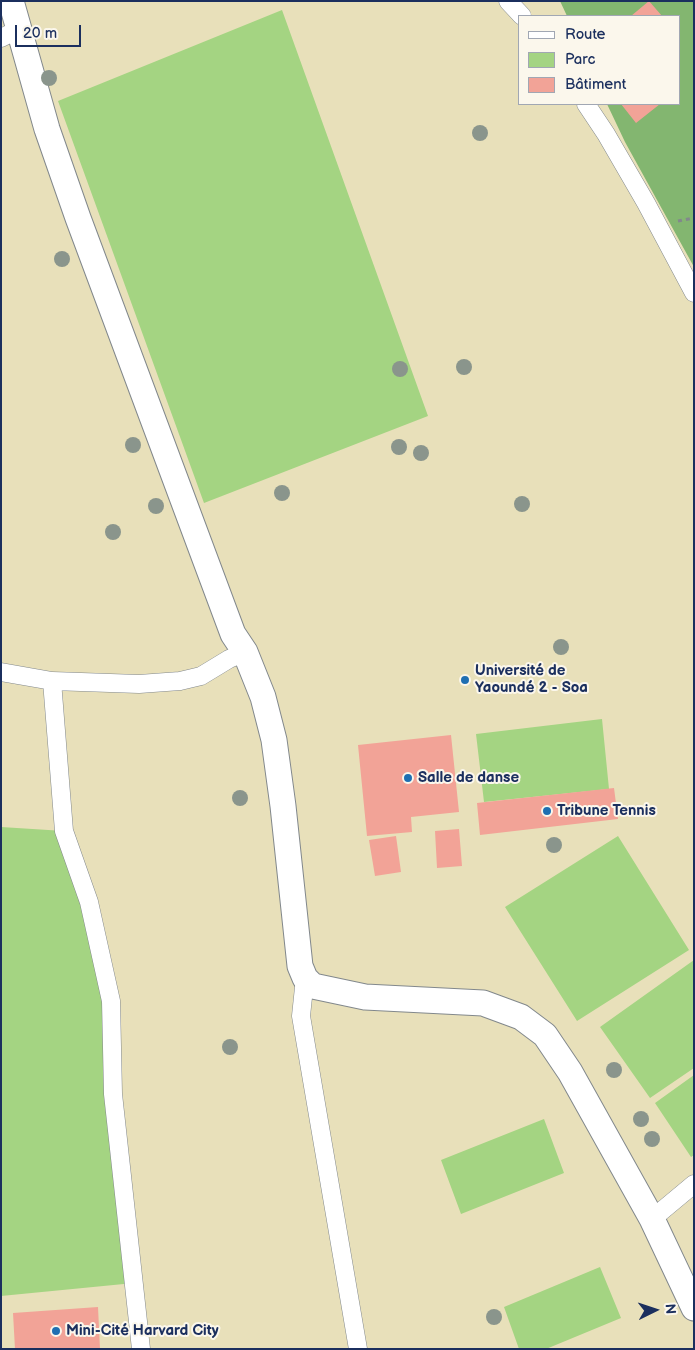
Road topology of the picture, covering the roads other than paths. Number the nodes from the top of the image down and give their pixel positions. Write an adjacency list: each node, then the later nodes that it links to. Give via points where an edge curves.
1 (11, 1): 4 (street)
2 (508, 1): 3 (street)
3 (521, 15)
4 (10, 33): 7 (street, via 233,634)
5 (587, 105): 6 (street, via 646,203)
6 (694, 293)
7 (245, 652): 9 (street, via 201,676 180,681 139,684); 10 (street, via 263,697 274,740 300,966)
8 (1, 672): 9 (street)
9 (52, 681): 14 (street, via 64,831 89,902 111,1001 113,1094)
10 (305, 978): 12 (street, via 312,986 365,997 484,1003 521,1017 545,1035 570,1072); 15 (street, via 301,1016)
11 (694, 1184): 12 (street)
12 (652, 1219): 13 (street)
13 (694, 1308)
14 (141, 1349)
15 (358, 1349)

